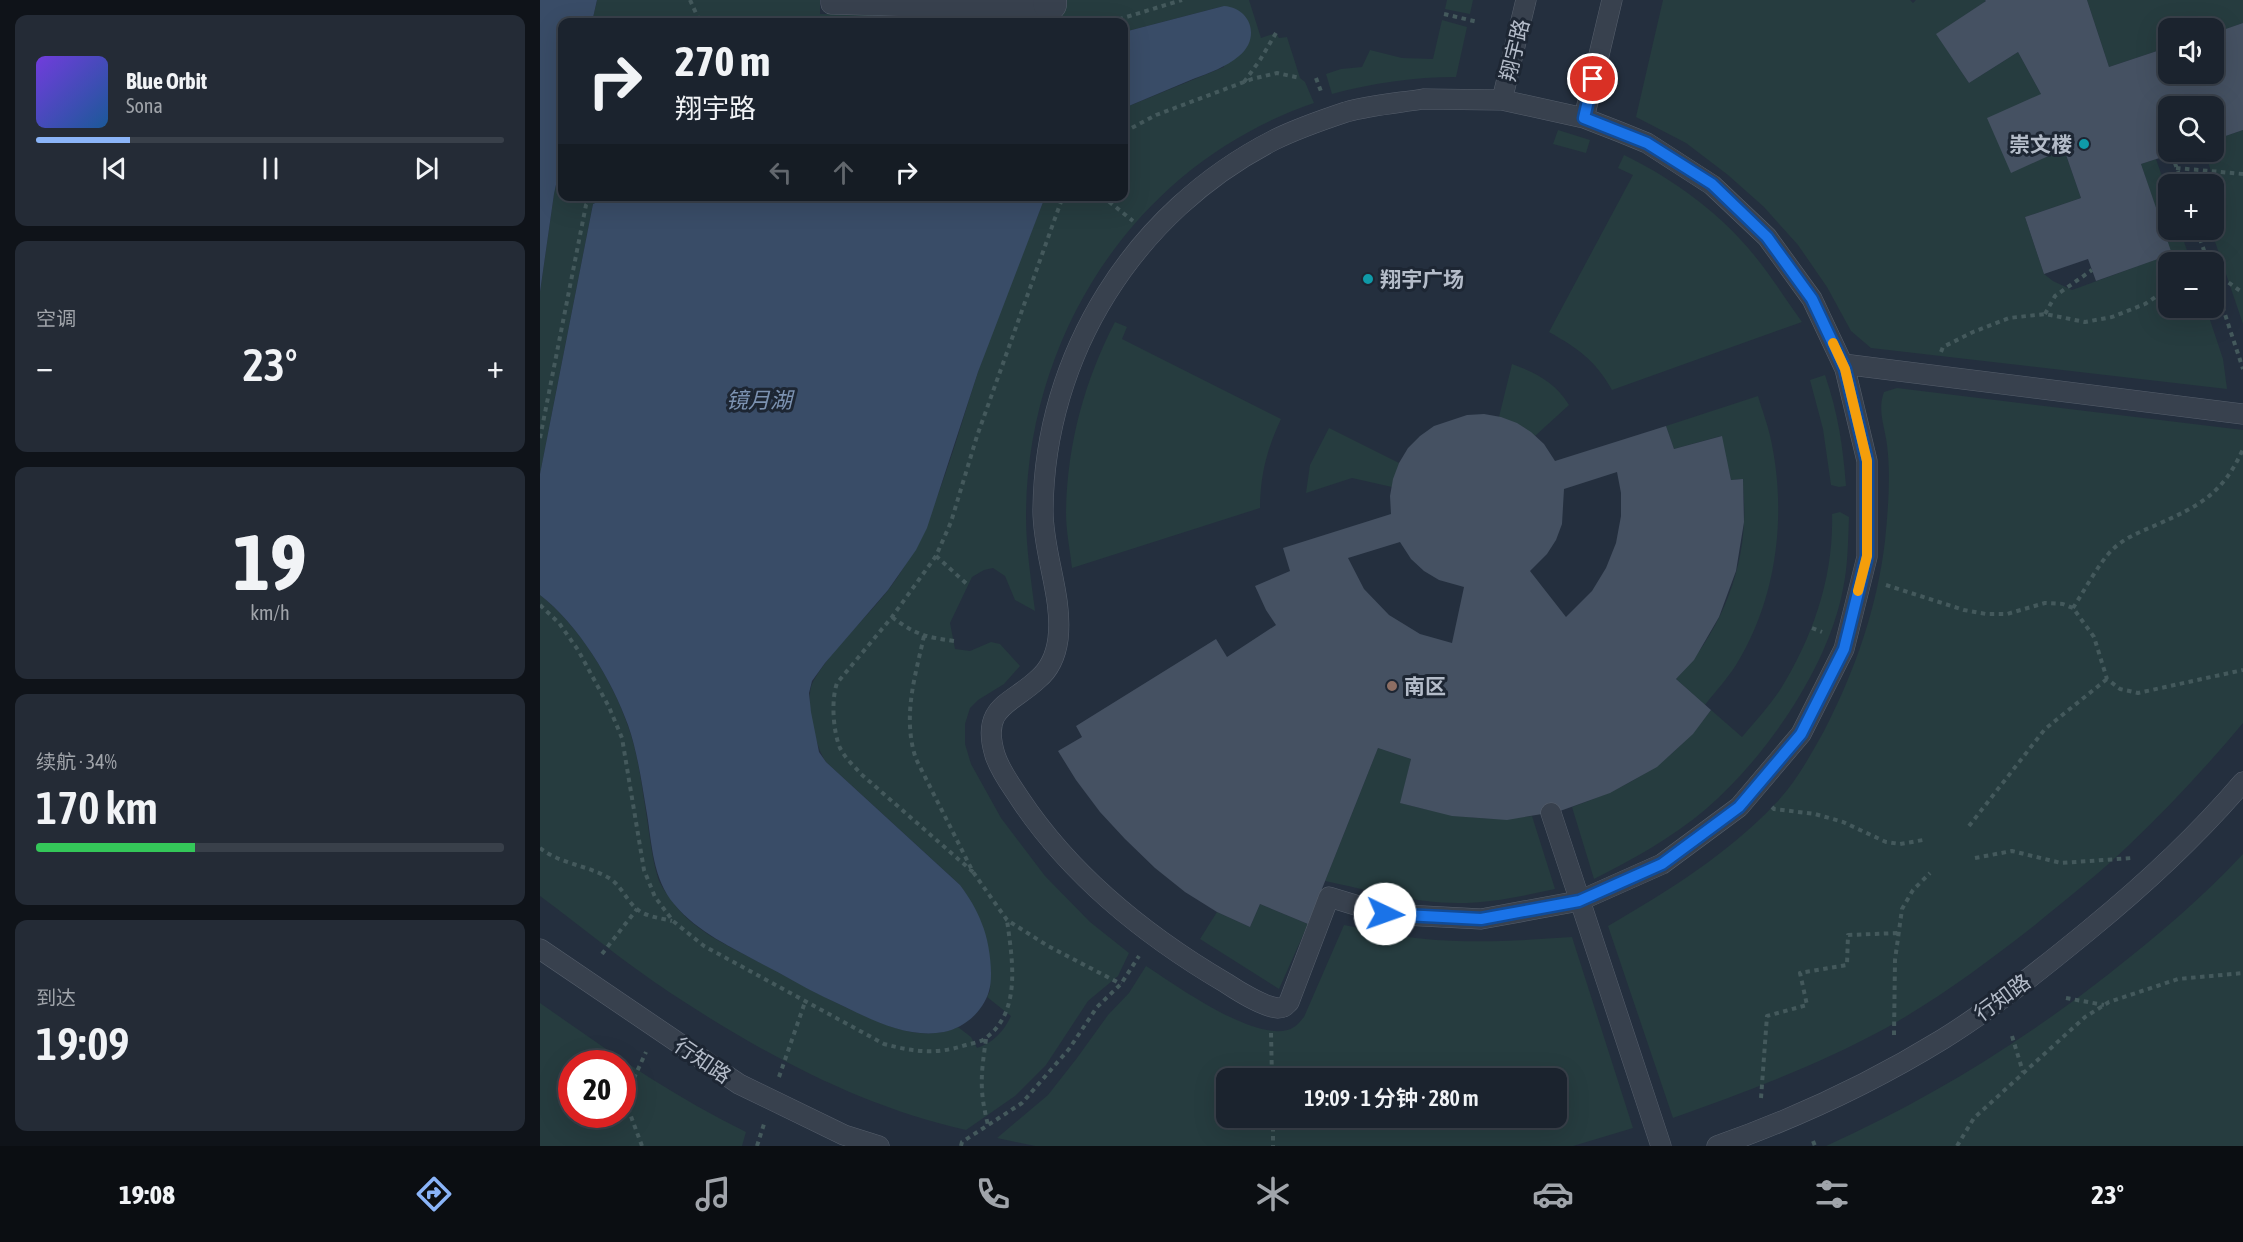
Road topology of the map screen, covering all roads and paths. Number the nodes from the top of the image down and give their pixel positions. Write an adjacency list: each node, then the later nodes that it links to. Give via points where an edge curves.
1 (690, 0): 8 (path)
2 (831, 0): 6 (lane, via 831,4 1037,10)
3 (1182, 0): 9 (path)
4 (1526, 0): 16 (lane, 翔宇路)
5 (1612, 0): 17 (lane)
6 (1050, 2)
7 (1444, 14): 10 (path)
8 (698, 18)
9 (1123, 18)
10 (1478, 22)
11 (1276, 33): 14 (path)
12 (1300, 78): 14 (path, via 1277,73)
13 (1316, 78): 15 (path)
14 (1244, 83): 18 (path, via 1156,115)
15 (1323, 99)
16 (1502, 100): 17 (lane); 64 (lane, via 1423,99 1347,112 1275,140 1209,180 1150,234 1105,293 1071,362 1050,435 1043,512 1058,605 1056,651 1039,679 999,709 992,725 992,739 1000,770 1034,820 1114,905)
17 (1584, 118): 33 (lane, via 1647,143 1712,184 1767,237 1812,299)
18 (1128, 130)
19 (2174, 162): 20 (path)
20 (2176, 168): 21 (path); 22 (path)
21 (2178, 174)
22 (2243, 174)
23 (589, 201): 37 (path)
24 (1061, 201): 39 (path)
25 (1107, 201): 26 (path)
26 (1119, 210)
27 (2092, 270): 32 (path, via 2055,296)
28 (2224, 279): 29 (path)
29 (2243, 293)
30 (2158, 295): 32 (path, via 2112,317 2085,322)
31 (2224, 311): 34 (path)
32 (2045, 314): 35 (path, via 2009,318 1943,347)
33 (1843, 364): 35 (lane); 40 (lane, via 1867,461 1867,556)
34 (2243, 369)
35 (1932, 375): 36 (lane)
36 (2243, 414)
37 (540, 438)
38 (2243, 449): 43 (path, via 2233,472 2212,495 2182,514 2129,537 2111,551)
39 (936, 556): 41 (path); 44 (path)
40 (1862, 577): 43 (path, via 1986,614 2007,614 2045,603); 50 (lane, via 1844,649 1801,734)
41 (968, 585)
42 (540, 605): 62 (path, via 578,650 609,707 622,738 644,870 655,897)
43 (2073, 608): 48 (path, via 2094,637)
44 (892, 617): 45 (path, via 911,632); 57 (path, via 837,683 832,702 839,746 861,774)
45 (924, 636): 46 (path); 57 (path, via 909,712 910,742)
46 (954, 641)
47 (2243, 670): 48 (path, via 2138,693 2120,689)
48 (2107, 679): 52 (path, via 2045,729)
49 (2243, 782): 87 (lane, 行知路, via 2136,891 2044,967 1943,1039 1833,1099)
50 (1753, 791): 53 (path, via 1774,809 1843,822 1886,842); 59 (lane, via 1739,807 1662,864)
51 (1551, 813): 59 (lane)
52 (1969, 826)
53 (1923, 840)
54 (540, 848): 60 (path, via 608,877)
55 (1975, 858): 56 (path, via 2012,851 2061,863)
56 (2132, 858)
57 (973, 872): 61 (path)
58 (1930, 873): 63 (path, via 1902,909)
59 (1579, 901): 70 (lane, via 1481,919 1385,914 1329,897 1289,1002 1283,1007); 86 (lane)
60 (637, 909): 62 (path); 66 (path)
61 (1007, 920): 68 (path); 75 (path, via 1012,954 1009,1006 1001,1023)
62 (673, 921): 75 (path, via 704,946 885,1044 915,1052 951,1050)
63 (1899, 933): 73 (path, via 1894,960); 78 (path, via 1848,935 1847,965 1800,974 1807,1005 1767,1016)
64 (1153, 935): 68 (path); 70 (lane, via 1243,994)
65 (540, 950): 72 (lane, 行知路)
66 (602, 954)
67 (2243, 973): 71 (path, via 2178,979)
68 (1121, 984): 79 (path, via 1097,1007 1069,1049 1022,1103)
69 (2066, 998): 71 (path)
70 (1271, 1005): 76 (path)
71 (2104, 1005): 77 (path, via 2085,1017)
72 (657, 1029): 81 (lane, 行知路, via 739,1084); 82 (path, via 626,1103)
73 (1894, 1035)
74 (2012, 1036): 77 (path)
75 (986, 1039): 79 (path, via 980,1075)
76 (1272, 1068)
77 (2023, 1073): 88 (path, via 1974,1118)
78 (1761, 1098)
79 (988, 1125): 84 (path)
80 (1273, 1128): 85 (path)
81 (843, 1140): 83 (lane, 行知路)
82 (642, 1146)
83 (879, 1146)
84 (961, 1146)
85 (1273, 1146)
86 (1661, 1146)
87 (1717, 1146)
88 (1957, 1146)

